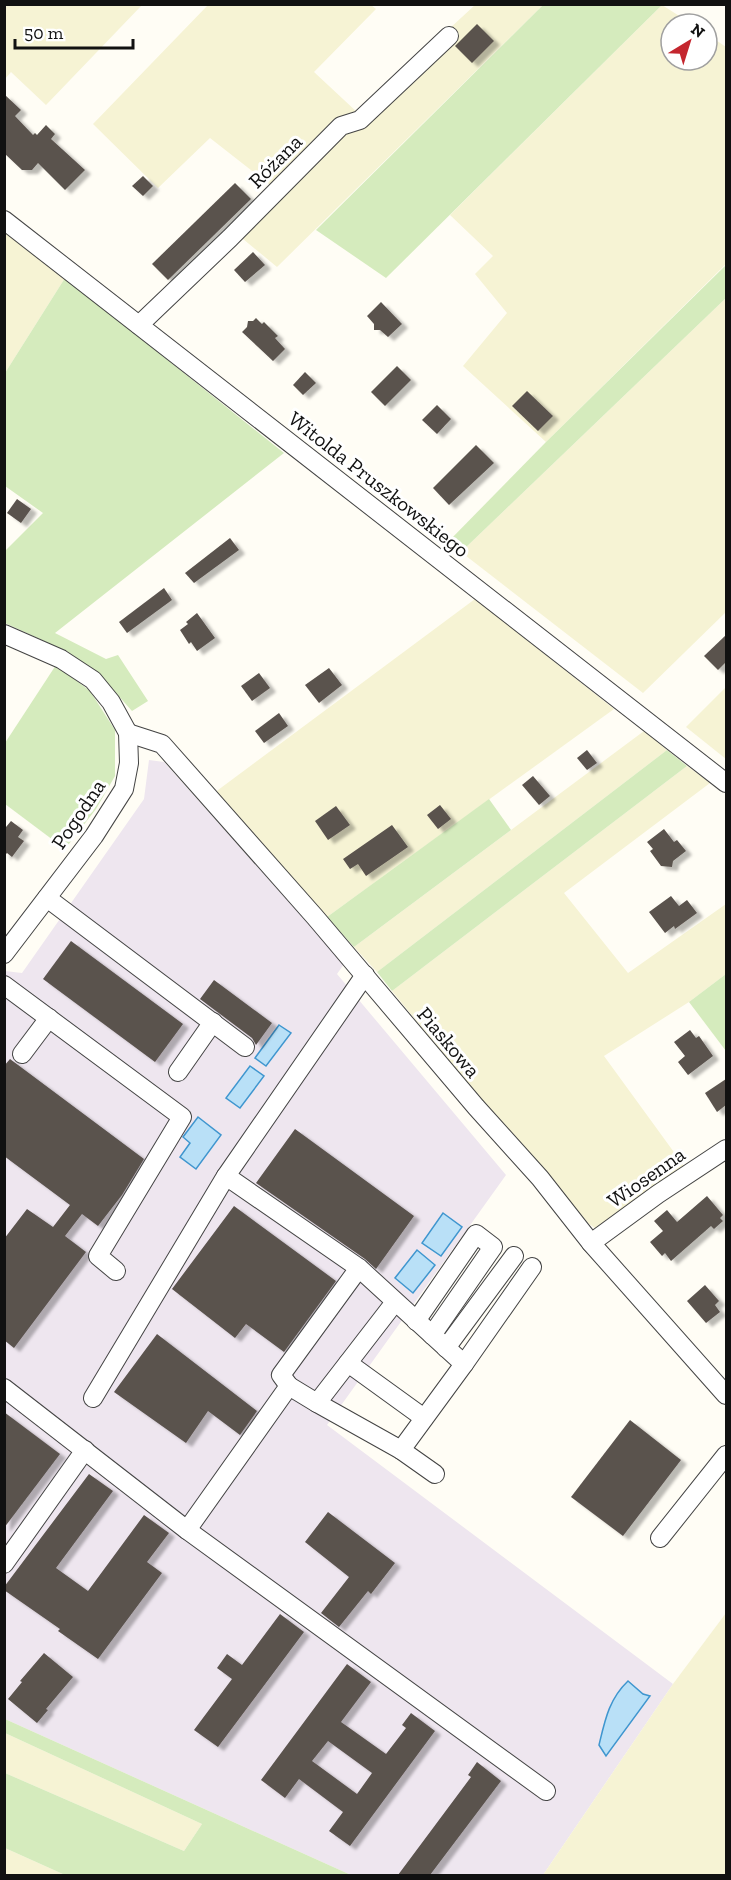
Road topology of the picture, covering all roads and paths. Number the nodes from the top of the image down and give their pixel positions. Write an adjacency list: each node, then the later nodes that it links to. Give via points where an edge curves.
1 (449, 36): 3 (street, Różana, via 360,120 341,126)
2 (4, 220): 3 (street, Witolda Pruszkowskiego)
3 (139, 325): 6 (street, Witolda Pruszkowskiego)
4 (8, 641): 5 (street, Pogodna, via 61,659 93,680)
5 (128, 733): 7 (street, Pogodna, via 129,763 124,789); 9 (street, Piaskowa, via 162,744)
6 (726, 783)
7 (47, 898): 8 (street, Pogodna); 12 (street)
8 (4, 954)
9 (365, 975): 17 (street); 18 (street, Piaskowa)
10 (4, 985): 11 (street)
11 (49, 1018): 14 (street); 22 (street, via 182,1118 98,1256)
12 (213, 1023): 13 (street); 15 (street)
13 (245, 1047)
14 (22, 1054)
15 (178, 1072)
16 (726, 1149): 18 (street, Wiosenna)
17 (226, 1176): 21 (street); 32 (street)
18 (591, 1243): 31 (street, Piaskowa)
19 (514, 1256): 26 (street)
20 (532, 1267): 28 (street)
21 (359, 1269): 23 (street); 29 (street, via 281,1375)
22 (117, 1271)
23 (395, 1302): 24 (street); 27 (street)
24 (416, 1321): 25 (street); 25 (street, via 476,1234 493,1247)
25 (432, 1335): 26 (street)
26 (446, 1348): 28 (street)
27 (348, 1364): 33 (street); 34 (street)
28 (464, 1364): 34 (street)
29 (289, 1386): 33 (street); 39 (street)
30 (4, 1388): 35 (street)
31 (726, 1395)
32 (93, 1398)
33 (317, 1403): 36 (street)
34 (424, 1418): 36 (street)
35 (85, 1450): 39 (street); 41 (street)
36 (400, 1450): 38 (street)
37 (726, 1455): 40 (street)
38 (435, 1474)
39 (187, 1530): 42 (street)
40 (660, 1538)
41 (4, 1564)
42 (546, 1791)

